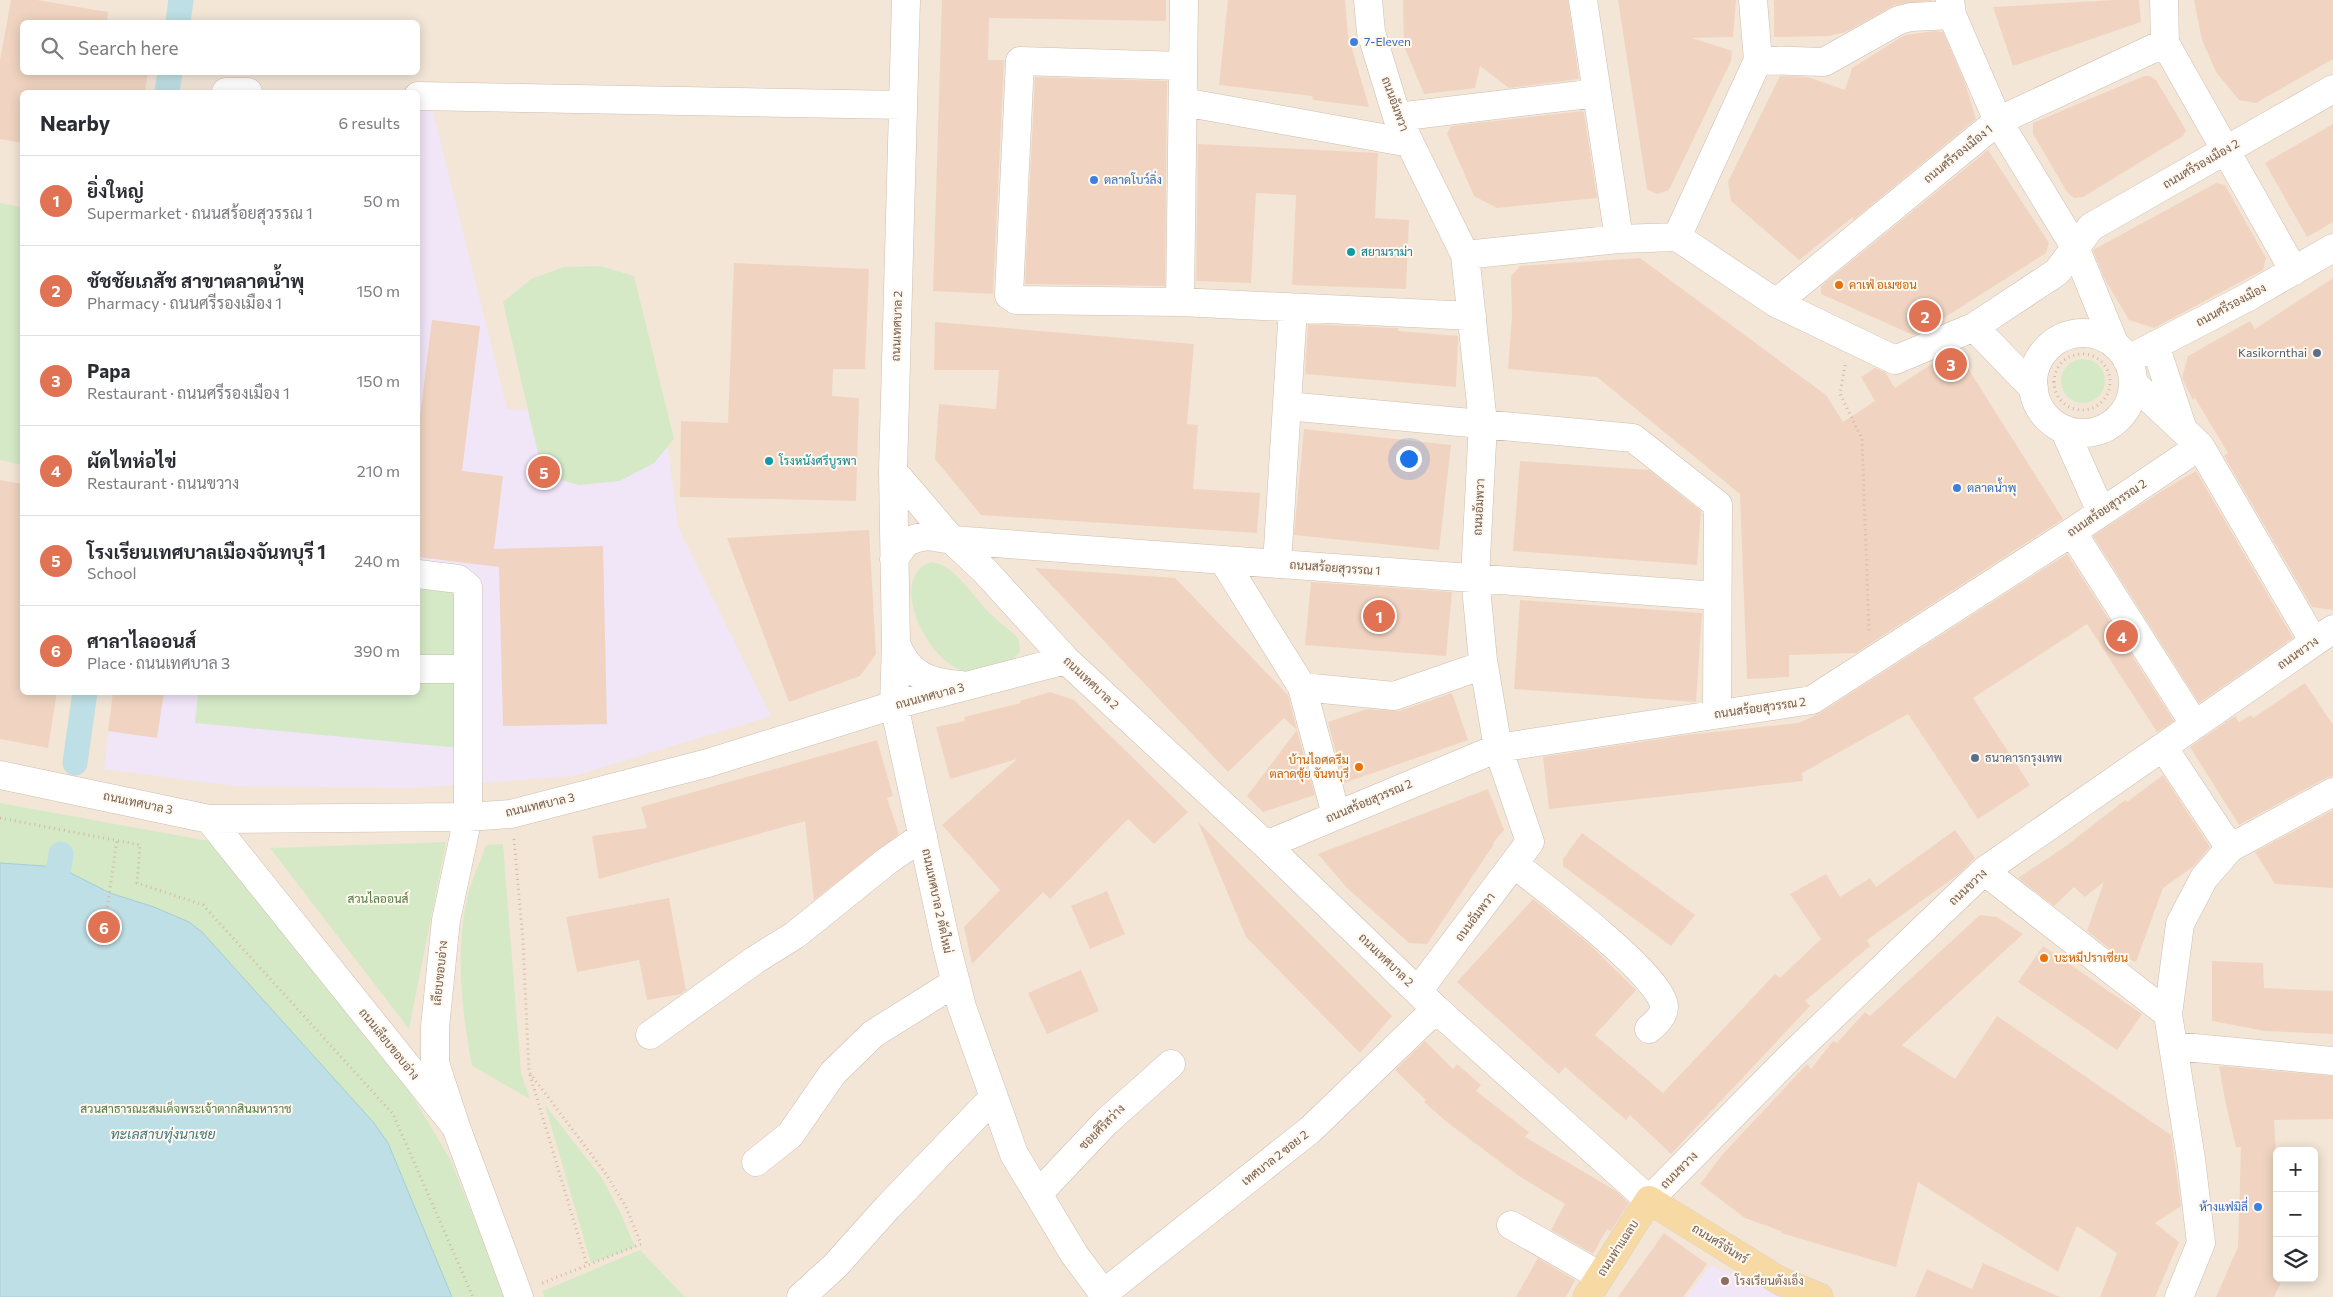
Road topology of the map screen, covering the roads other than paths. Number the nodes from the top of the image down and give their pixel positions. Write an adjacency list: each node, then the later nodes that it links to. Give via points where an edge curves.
1 (906, 0): 15 (street, ถนนเทศบาล 2)
2 (1184, 0): 10 (street)
3 (1368, 0): 16 (street, ถนนอัมพวา, via 1371,32)
4 (1583, 0): 12 (street)
5 (1754, 0): 9 (street)
6 (2164, 0): 8 (street)
7 (1951, 7): 9 (street, via 1899,20 1824,62); 17 (street)
8 (2165, 43): 17 (street, ถนนศรีรองเมือง 1); 19 (street)
9 (1758, 60): 20 (street)
10 (1182, 66): 14 (street); 26 (street, via 1020,61 1009,295 1016,300)
11 (2333, 89): 19 (street, ถนนศรีรองเมือง 2)
12 (1597, 94): 16 (street); 21 (street)
13 (420, 96): 15 (street)
14 (1183, 102): 18 (street); 26 (street)
15 (903, 105): 38 (street, ถนนเทศบาล 2)
16 (1397, 117): 18 (street, ถนนอัมพวา)
17 (1998, 121): 22 (street); 27 (street, ถนนศรีรองเมือง 1)
18 (1410, 143): 24 (street, ถนนอัมพวา)
19 (2227, 149): 22 (street, ถนนศรีรองเมือง 2, via 2090,227); 25 (street)
20 (1677, 237): 21 (street); 27 (street, ถนนศรีรองเมือง 2)
21 (1619, 239): 24 (street)
22 (2075, 247): 30 (street, ถนนศรีรองเมือง 2, via 2057,272); 32 (street)
23 (2333, 248): 25 (street, ถนนศรีรองเมือง)
24 (1464, 255): 29 (street, ถนนอัมพวา)
25 (2294, 271): 31 (street, ถนนศรีรองเมือง)
26 (1180, 302): 28 (street)
27 (1776, 303): 30 (street, ถนนศรีรองเมือง 2, via 1895,360)
28 (1293, 308): 29 (street); 34 (street)
29 (1472, 316): 35 (street, ถนนอัมพวา)
30 (1974, 327): 33 (street)
31 (2155, 345): 32 (street, ถนนศรีรองเมือง); 37 (street)
32 (2119, 361): 33 (street, via 2100,335 2067,335 2052,343 2041,356 2034,372); 36 (street, via 2131,400 2123,413 2112,424 2097,431 2080,432); 37 (street)
33 (2034, 389): 36 (street, via 2038,405 2049,419)
34 (1287, 406): 35 (street); 44 (street)
35 (1483, 423): 46 (street, ถนนอัมพวา); 47 (street, via 1633,438 1718,505)
36 (2064, 428): 39 (street)
37 (2192, 439): 39 (street, ถนนสร้อยสุวรรณ 2); 49 (street)
38 (893, 471): 41 (street, ถนนเทศบาล 2); 42 (street, ถนนเทศบาล 2 ตัดใหม่)
39 (2102, 512): 40 (street, ถนนสร้อยสุวรรณ 2)
40 (2072, 532): 59 (street, ถนนสร้อยสุวรรณ 2, via 1812,700); 60 (street)
41 (952, 540): 42 (street, via 928,536 918,538 906,542); 43 (street, ถนนสร้อยสุวรรณ 1); 48 (street, ถนนเทศบาล 2)
42 (894, 559): 50 (street, ถนนเทศบาล 2 ตัดใหม่)
43 (1223, 560): 44 (street, ถนนสร้อยสุวรรณ 1); 57 (street)
44 (1277, 564): 46 (street, ถนนสร้อยสุวรรณ 1)
45 (420, 574): 54 (street, เลียบขอบอ่าง, via 458,579 468,587)
46 (1475, 577): 47 (street, ถนนสร้อยสุวรรณ 1); 52 (street, ถนนอัมพวา)
47 (1717, 596): 59 (street)
48 (1029, 619): 51 (street, ถนนเทศบาล 2); 55 (street, via 1034,636 1033,648)
49 (2324, 636): 60 (street, ถนนขวาง)
50 (896, 644): 56 (street, via 902,660 918,674 937,682); 58 (street, ถนนเทศบาล 2 ตัดใหม่)
51 (1066, 660): 55 (street, ถนนเทศบาล 3); 69 (street, ถนนเทศบาล 2)
52 (1483, 660): 57 (street, via 1478,667 1394,696); 62 (street, ถนนอัมพวา)
53 (420, 668): 54 (street)
54 (467, 669): 66 (street, เลียบขอบอ่าง)
55 (1015, 672): 56 (street, ถนนเทศบาล 3)
56 (968, 686): 58 (street, ถนนเทศบาล 3)
57 (1302, 687): 65 (street)
58 (894, 705): 66 (street, ถนนเทศบาล 3, via 708,763 511,814); 68 (street, ถนนเทศบาล 2 ตัดใหม่)
59 (1717, 714): 62 (street, ถนนสร้อยสุวรรณ 2)
60 (2195, 725): 61 (street, ถนนขวาง)
61 (2163, 747): 70 (street); 72 (street, ถนนขวาง)
62 (1498, 748): 65 (street, ถนนสร้อยสุวรรณ 2); 71 (street, ถนนอัมพวา, via 1530,842)
63 (0, 775): 67 (street, ถนนเทศบาล 3)
64 (2333, 792): 70 (street)
65 (1336, 815): 69 (street, ถนนสร้อยสุวรรณ 2)
66 (468, 817): 67 (street, ถนนเทศบาล 3); 82 (street, เลียบขอบอ่าง, via 446,920 434,1027 435,1063)
67 (209, 819): 82 (street, ถนนเลียบขอบอ่าง)
68 (923, 836): 73 (street, ถนนเทศบาล 2 ตัดใหม่); 77 (street, via 795,935)
69 (1266, 844): 74 (street, ถนนเทศบาล 2)
70 (2230, 848): 75 (street, via 2204,878 2180,924)
71 (1515, 865): 74 (street, ถนนอัมพวา); 76 (street, via 1581,915 1652,985 1664,1007 1657,1022)
72 (1984, 871): 75 (street); 85 (street, ถนนขวาง, via 1790,1057)
73 (956, 982): 81 (street, ถนนเทศบาล 2 ตัดใหม่); 83 (street, via 873,1034 833,1073 790,1135)
74 (1427, 1000): 85 (street, ถนนเทศบาล 2); 89 (street, เทศบาล 2 ซอย 2, via 1310,1130)
75 (2168, 1014): 78 (street)
76 (1649, 1029)
77 (650, 1035)
78 (2174, 1046): 79 (street); 92 (street, via 2201,1243)
79 (2333, 1061)
80 (1171, 1064): 84 (street, ซอยศิริสว่าง, via 1106,1122)
81 (994, 1097): 84 (street, ถนนเทศบาล 2 ตัดใหม่, via 1014,1154); 90 (street, via 835,1266)
82 (456, 1128): 88 (street, ถนนเลียบขอบอ่าง)
83 (756, 1162)
84 (1038, 1194): 89 (street, ถนนเทศบาล 2 ตัดใหม่, via 1074,1254)
85 (1649, 1200): 87 (main road, ถนนท่าแฉลบ); 91 (main road, ถนนศรีจันทร์, via 1780,1281)
86 (1511, 1224): 87 (street)
87 (1593, 1286)
88 (519, 1295)
89 (1104, 1295)
90 (801, 1297)
91 (1819, 1297)
92 (2179, 1297)

